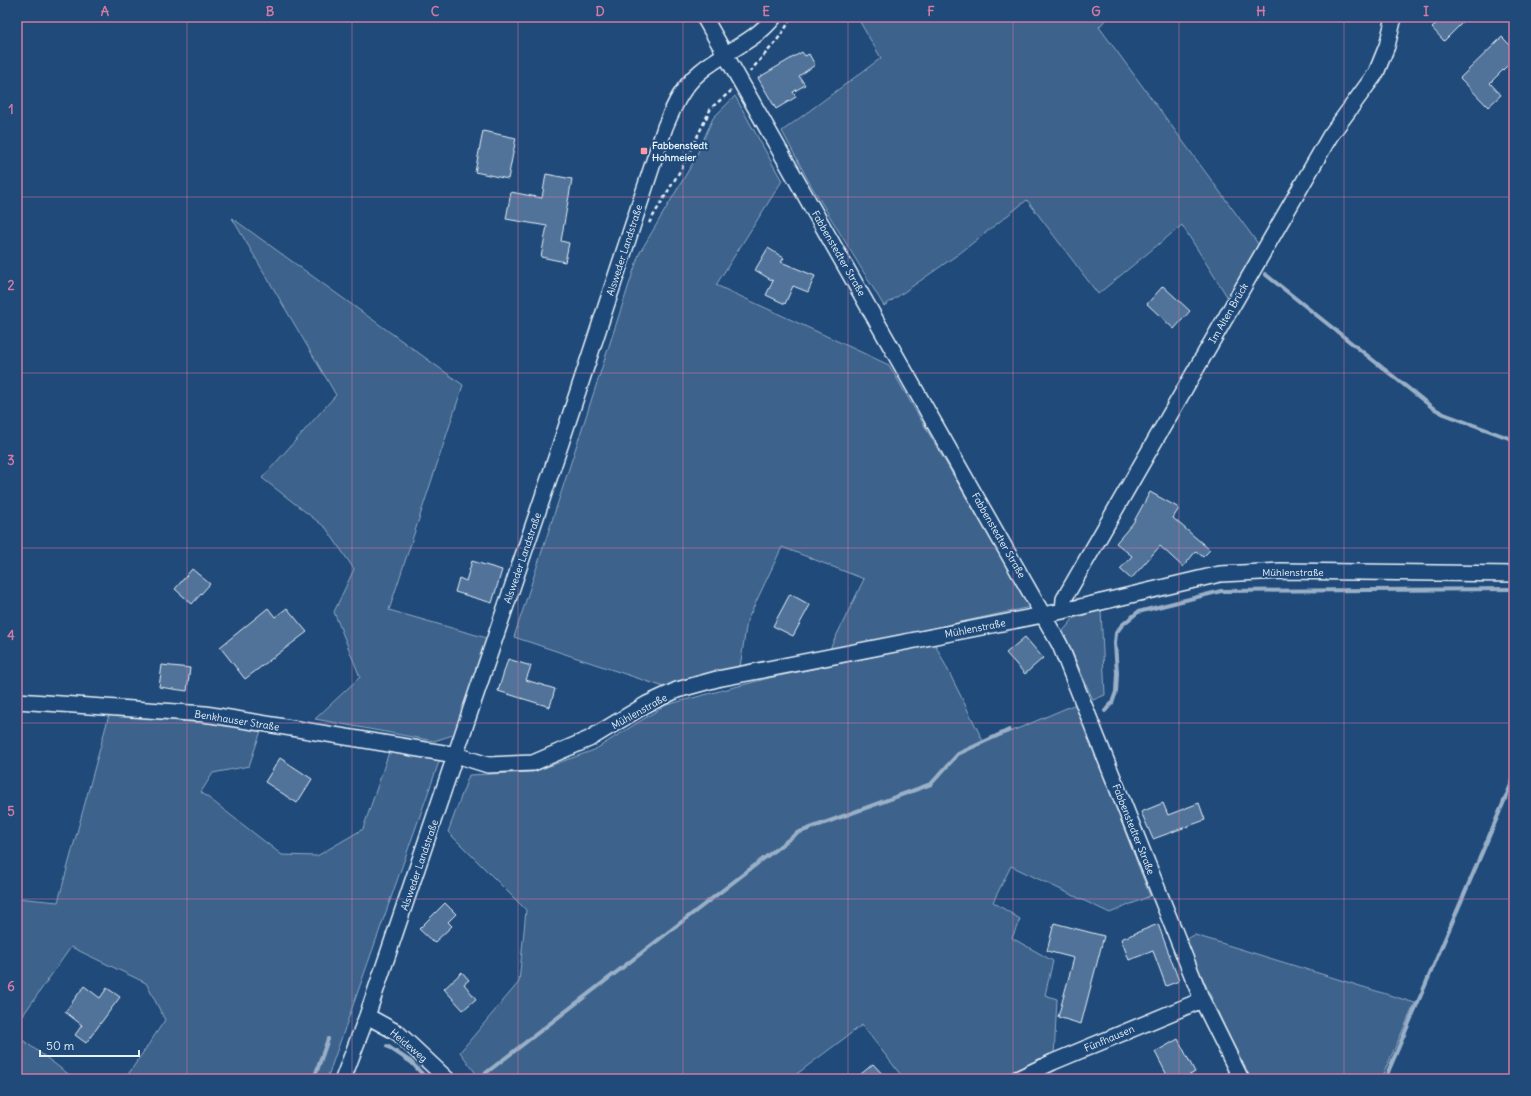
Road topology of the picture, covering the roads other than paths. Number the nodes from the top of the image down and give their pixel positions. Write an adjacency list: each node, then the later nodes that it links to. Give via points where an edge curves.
1 (704, 17): 4 (street, Fabbenstedter Straße)
2 (774, 17): 4 (street, Alsweder Landstraße, via 769,24)
3 (1394, 17): 6 (street, Im Alten Brück, via 1387,46 1376,73 1330,136 1064,599)
4 (726, 55): 7 (street, Fabbenstedter Straße); 9 (street, Alsweder Landstraße, via 701,71 687,84 664,127)
5 (1514, 574): 6 (street, Mühlenstraße, via 1281,571 1220,574)
6 (1063, 611): 7 (street, Mühlenstraße)
7 (1044, 614): 9 (street, Mühlenstraße, via 717,679 677,690 647,704 589,739 533,763 488,765); 10 (street, Fabbenstedter Straße, via 1072,674)
8 (17, 701): 9 (street, Benkhauser Straße, via 205,714)
9 (456, 755): 11 (street, Alsweder Landstraße)
10 (1202, 1000): 14 (street, Fünfhausen); 15 (street, Fabbenstedter Straße)
11 (367, 1016): 12 (street, Alsweder Landstraße); 13 (street, Heideweg, via 398,1033)
12 (343, 1079)
13 (447, 1079)
14 (1017, 1079)
15 (1241, 1079)

